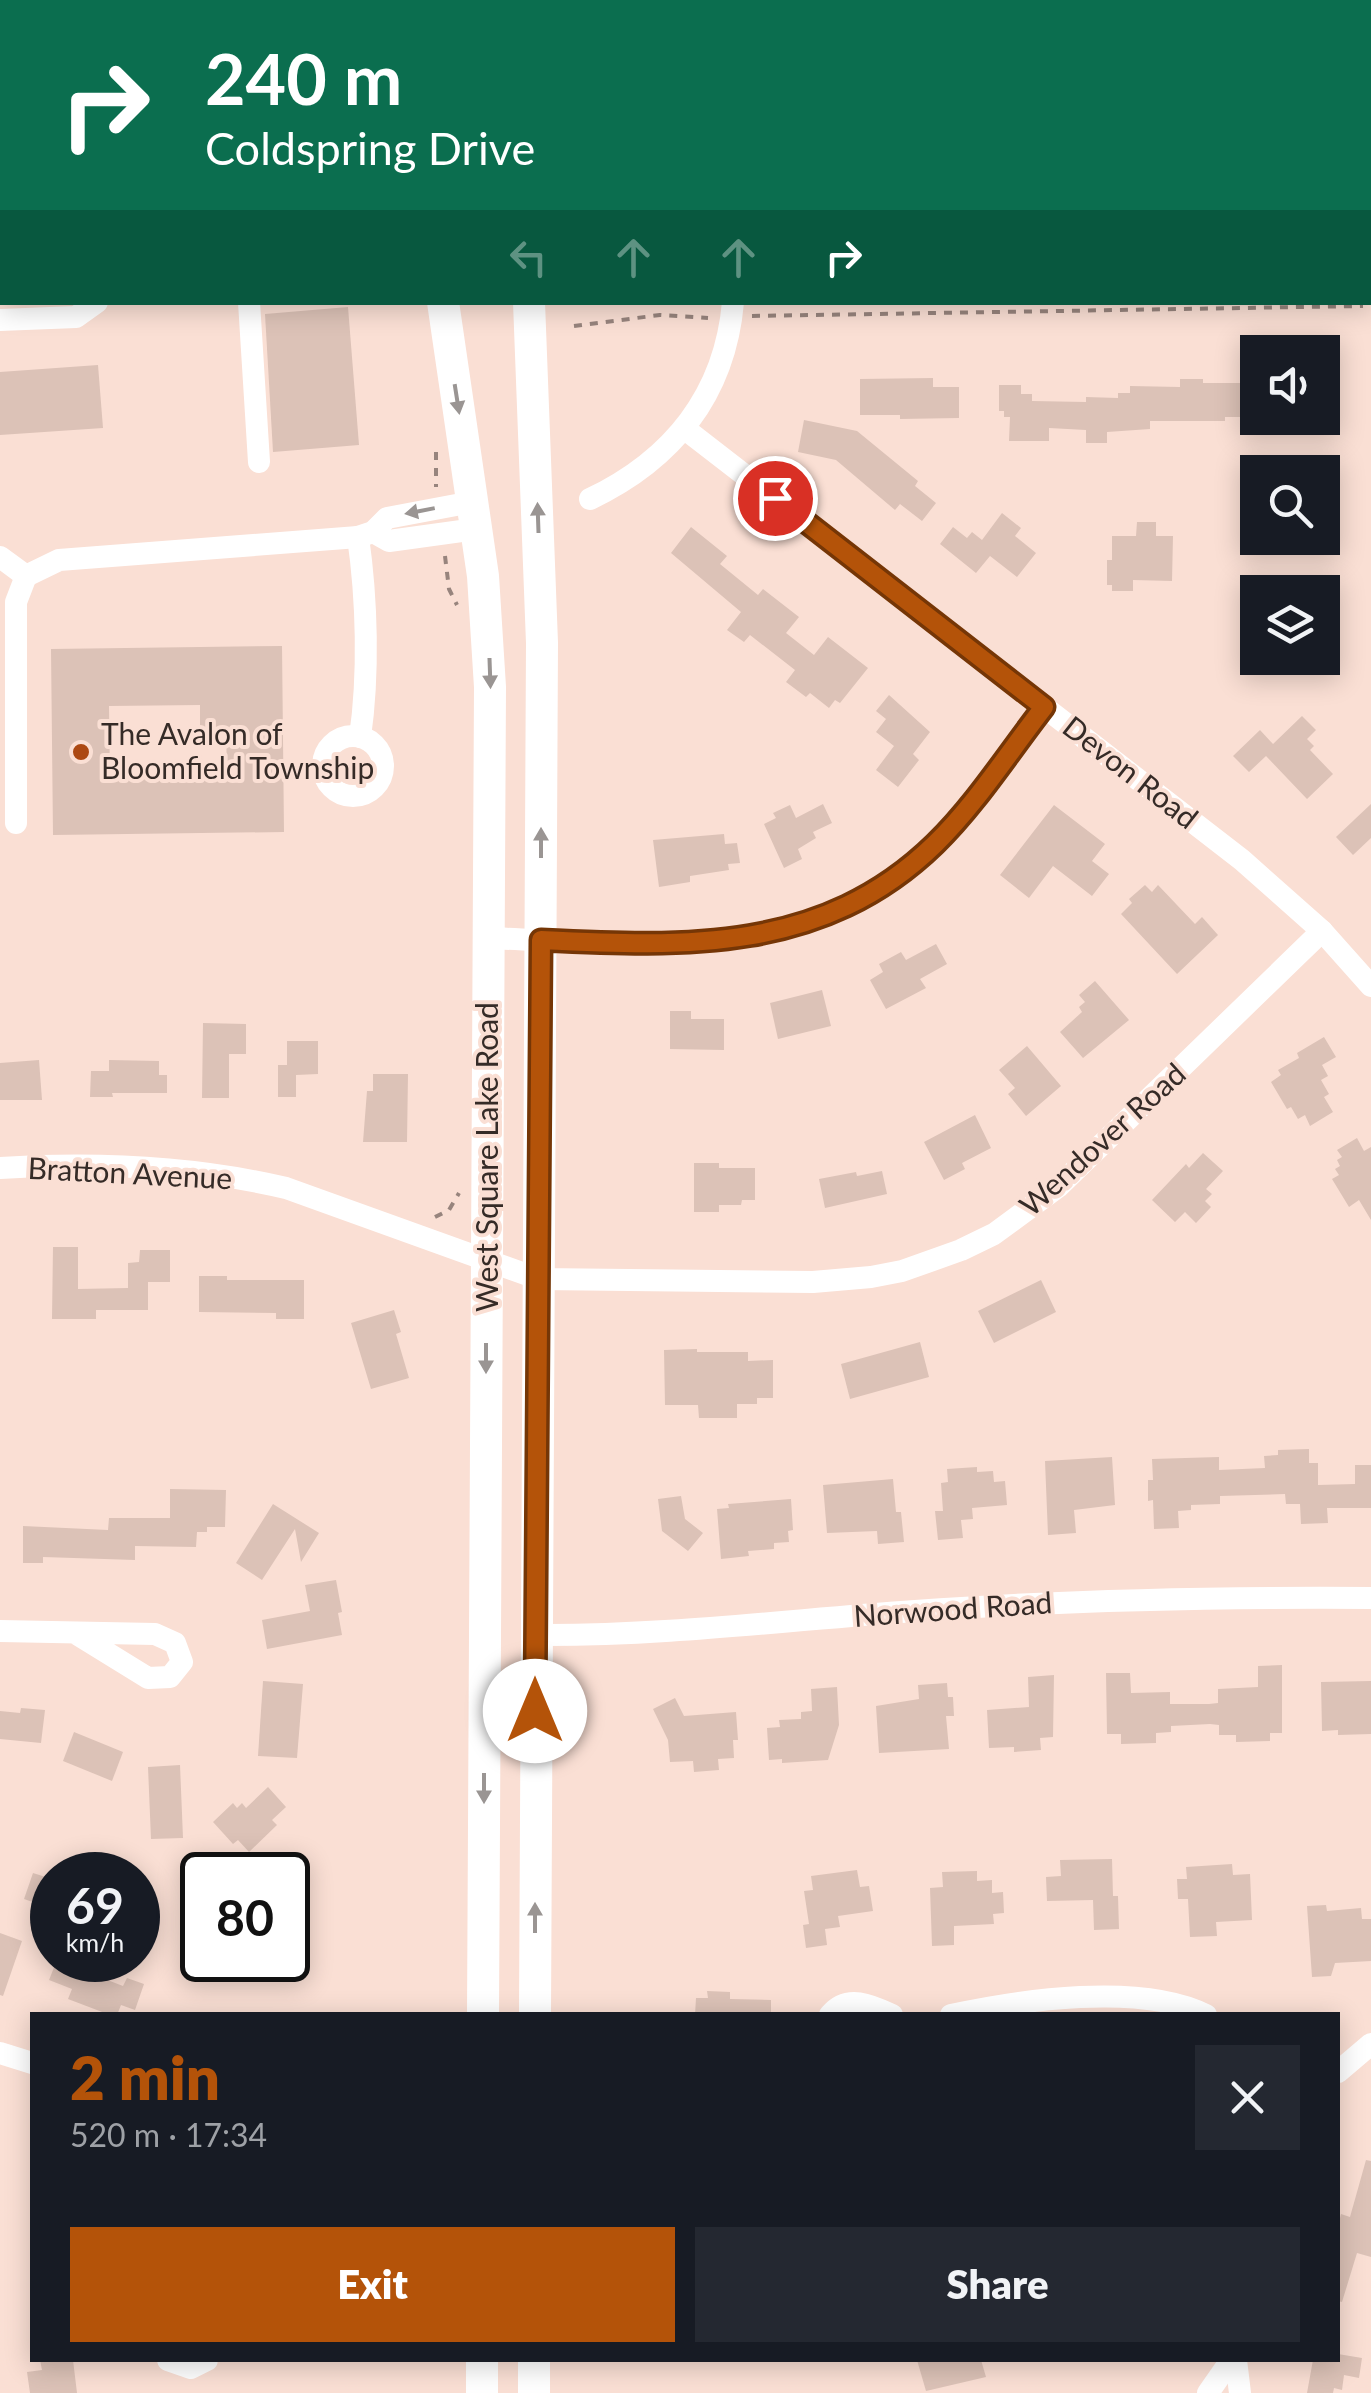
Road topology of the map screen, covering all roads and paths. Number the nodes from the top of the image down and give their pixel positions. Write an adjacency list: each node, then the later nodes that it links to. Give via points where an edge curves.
1 (93, 305): 9 (street, via 76,316)
2 (249, 305): 13 (street)
3 (443, 305): 16 (highway, West Square Lake Road, one-way to 16)
4 (529, 305): 27 (highway, West Square Lake Road, one-way to 4, via 541,592)
5 (733, 305): 11 (street, via 725,353)
6 (1371, 306): 7 (path)
7 (765, 315)
8 (710, 318): 10 (path)
9 (0, 320)
10 (574, 326)
11 (685, 429): 14 (street, via 628,479); 22 (street, Devon Road)
12 (436, 439): 15 (path)
13 (259, 462)
14 (590, 499)
15 (438, 508): 16 (street); 17 (street, one-way to 17, via 388,518)
16 (474, 515): 18 (street); 26 (highway, West Square Lake Road, one-way to 26, via 488,624)
17 (366, 534): 18 (street, via 389,542); 20 (street, via 58,560); 23 (street)
18 (442, 534): 21 (path, via 447,581)
19 (0, 557): 20 (street)
20 (26, 576): 24 (street, via 16,602)
21 (460, 611)
22 (1044, 707): 25 (street, Devon Road, via 1242,860); 27 (street, via 933,846 828,914 758,936 703,943)
23 (360, 737)
24 (16, 824)
25 (1322, 931): 28 (street, Devon Road); 33 (street, Wendover Road, via 1058,1188 961,1250 902,1271 841,1280)
26 (489, 938): 27 (street); 32 (highway, West Square Lake Road)
27 (541, 940): 33 (highway, West Square Lake Road)
28 (1371, 986)
29 (0, 1168): 32 (street, Bratton Avenue, via 135,1167 258,1182)
30 (460, 1185): 31 (path, via 449,1210)
31 (430, 1217)
32 (487, 1260): 33 (street, Wendover Road); 38 (highway, West Square Lake Road, one-way to 38)
33 (539, 1279): 37 (highway, West Square Lake Road)
34 (1371, 1598): 37 (street, Norwood Road, via 1046,1604 655,1634)
35 (0, 1631): 36 (street)
36 (75, 1633)
37 (536, 1635): 39 (highway, West Square Lake Road, one-way to 37)
38 (484, 2012)
39 (534, 2012)
40 (834, 2012): 41 (street, via 856,2002)
41 (884, 2012)
42 (969, 2012): 43 (street, via 1127,1996)
43 (1197, 2012)
44 (1371, 2044): 47 (street)
45 (0, 2053): 46 (street)
46 (30, 2062)
47 (1340, 2070)
48 (174, 2362): 49 (street, via 191,2368)
49 (203, 2362)
50 (482, 2362): 54 (highway)
51 (534, 2362): 55 (highway)
52 (1232, 2362): 56 (street)
53 (1234, 2362): 57 (street)
54 (482, 2393)
55 (534, 2393)
56 (1208, 2393)
57 (1240, 2393)

